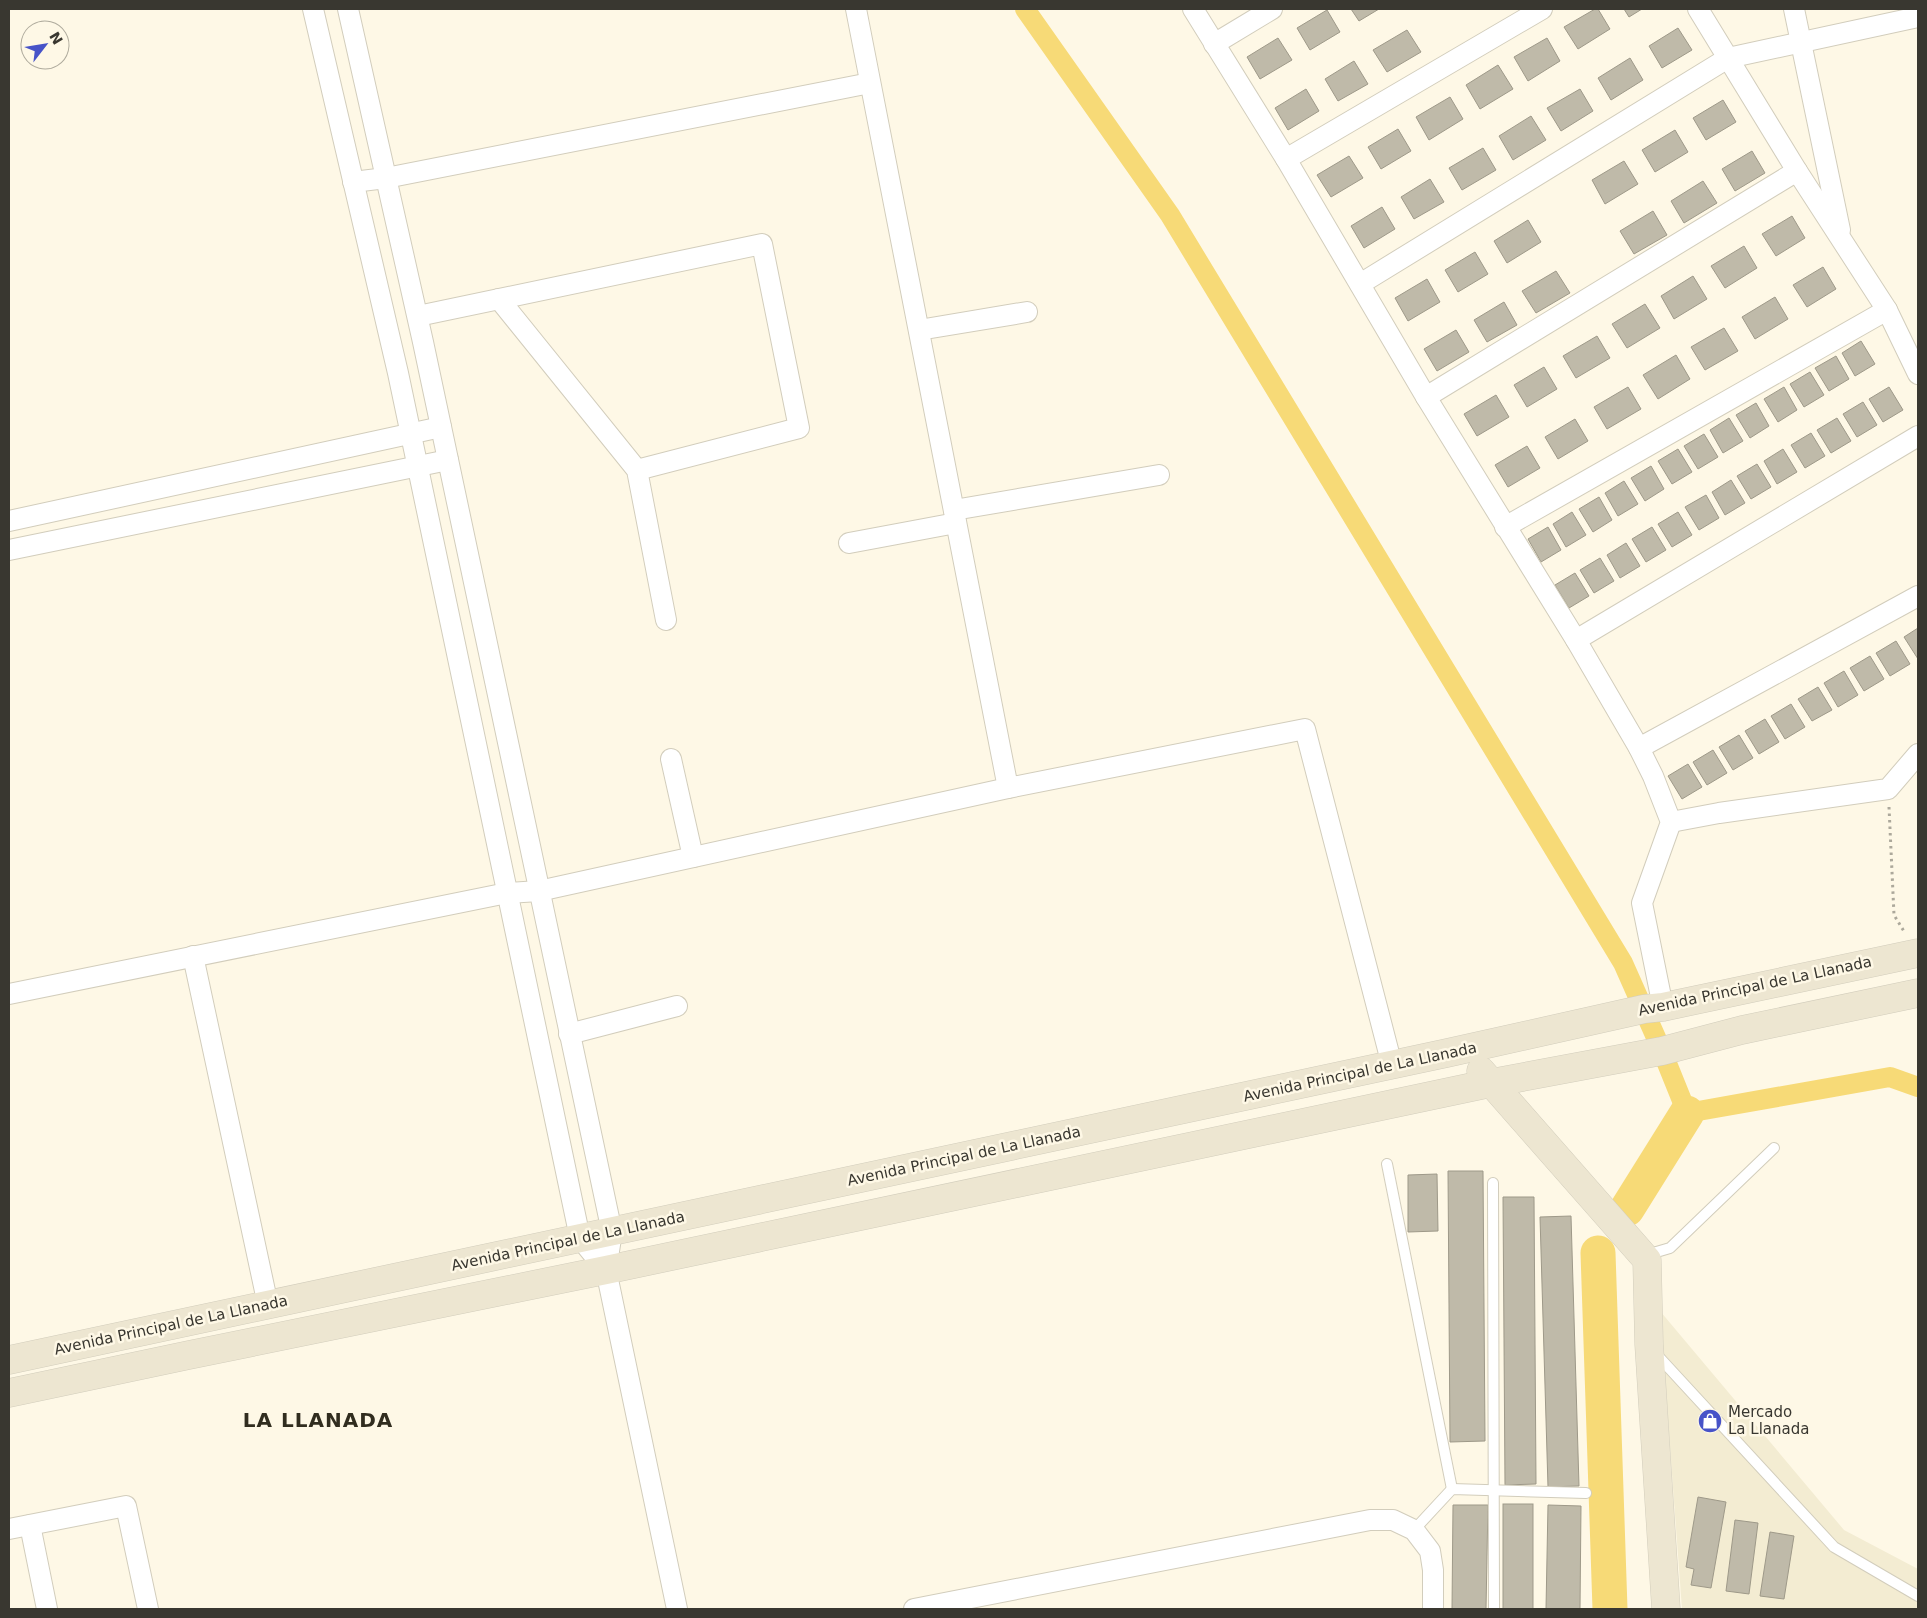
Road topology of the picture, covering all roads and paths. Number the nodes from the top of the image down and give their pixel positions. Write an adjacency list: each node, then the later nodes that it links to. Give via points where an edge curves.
1 (313, 9): 17 (street)
2 (348, 9): 16 (street)
3 (856, 9): 13 (street)
4 (1193, 9): 11 (street)
5 (1272, 9): 11 (street)
6 (1542, 9): 14 (street)
7 (1698, 9): 12 (street)
8 (1794, 9): 10 (street)
9 (1918, 17): 10 (street)
10 (1801, 42): 12 (street); 18 (street)
11 (1214, 44): 14 (street)
12 (1728, 58): 15 (street); 19 (street)
13 (870, 83): 16 (street); 24 (street)
14 (1286, 159): 19 (street)
15 (1797, 171): 18 (street); 26 (street)
16 (386, 178): 17 (street); 23 (street)
17 (353, 182): 28 (street)
18 (1843, 242): 21 (street)
19 (1360, 284): 26 (street)
20 (499, 299): 23 (street); 32 (street); 32 (street, via 762,244 799,428)
21 (1887, 310): 25 (street); 36 (street)
22 (1027, 312): 24 (street)
23 (418, 316): 27 (street)
24 (919, 330): 34 (street)
25 (1918, 374)
26 (1426, 396): 36 (street)
27 (442, 427): 28 (street); 30 (street)
28 (410, 434): 31 (street); 35 (street)
29 (1918, 436): 41 (street)
30 (448, 460): 31 (street); 49 (street)
31 (417, 466): 38 (street); 50 (street)
32 (637, 470): 40 (street)
33 (1159, 475): 34 (street)
34 (955, 517): 37 (street); 45 (street)
35 (9, 521)
36 (1505, 527): 41 (street)
37 (849, 542)
38 (9, 550)
39 (1918, 596): 42 (street)
40 (666, 620)
41 (1576, 640): 42 (street)
42 (1639, 748): 47 (street)
43 (1918, 754): 46 (street)
44 (671, 759): 48 (street)
45 (1008, 788): 48 (street); 60 (street, via 1305,729)
46 (1888, 789): 47 (street); 51 (path, via 1894,915)
47 (1671, 822): 56 (street, via 1642,903)
48 (693, 857): 49 (street)
49 (539, 891): 50 (street); 57 (street)
50 (507, 893): 52 (street); 66 (street)
51 (1918, 953): 56 (main road, Avenida Principal de La Llanada)
52 (194, 956): 54 (street); 69 (street)
53 (1918, 993): 61 (main road, via 1742,1030 1662,1051)
54 (9, 994)
55 (677, 1006): 57 (street)
56 (1663, 1007): 58 (main road, Avenida Principal de La Llanada)
57 (570, 1034): 65 (street)
58 (1507, 1040): 59 (main road, Avenida Principal de La Llanada); 61 (main road, via 1491,1061)
59 (1447, 1053): 60 (main road, Avenida Principal de La Llanada); 61 (main road, via 1473,1063)
60 (1392, 1065): 65 (main road, Avenida Principal de La Llanada)
61 (1492, 1083): 67 (main road); 68 (main road)
62 (1774, 1148): 67 (lane, via 1670,1248 1653,1253)
63 (1387, 1164): 73 (lane)
64 (1493, 1183): 74 (lane)
65 (612, 1232): 66 (main road, Avenida Principal de La Llanada); 68 (street)
66 (580, 1238): 68 (street); 69 (main road, Avenida Principal de La Llanada)
67 (1646, 1260): 70 (main road)
68 (606, 1270): 72 (main road); 82 (street)
69 (268, 1305): 71 (main road, Avenida Principal de La Llanada)
70 (1649, 1344): 79 (lane, via 1662,1363 1834,1547); 86 (main road)
71 (9, 1360)
72 (9, 1393)
73 (1452, 1489): 74 (lane); 78 (lane)
74 (1494, 1490): 75 (lane); 85 (lane)
75 (1586, 1493)
76 (30, 1525): 77 (street); 80 (street); 81 (street, via 126,1506)
77 (9, 1529)
78 (1414, 1530): 83 (street, via 1393,1520 1370,1520); 84 (street, via 1430,1551)
79 (1918, 1596)
80 (47, 1609)
81 (148, 1609)
82 (677, 1609)
83 (914, 1609)
84 (1433, 1609)
85 (1494, 1609)
86 (1666, 1609)

